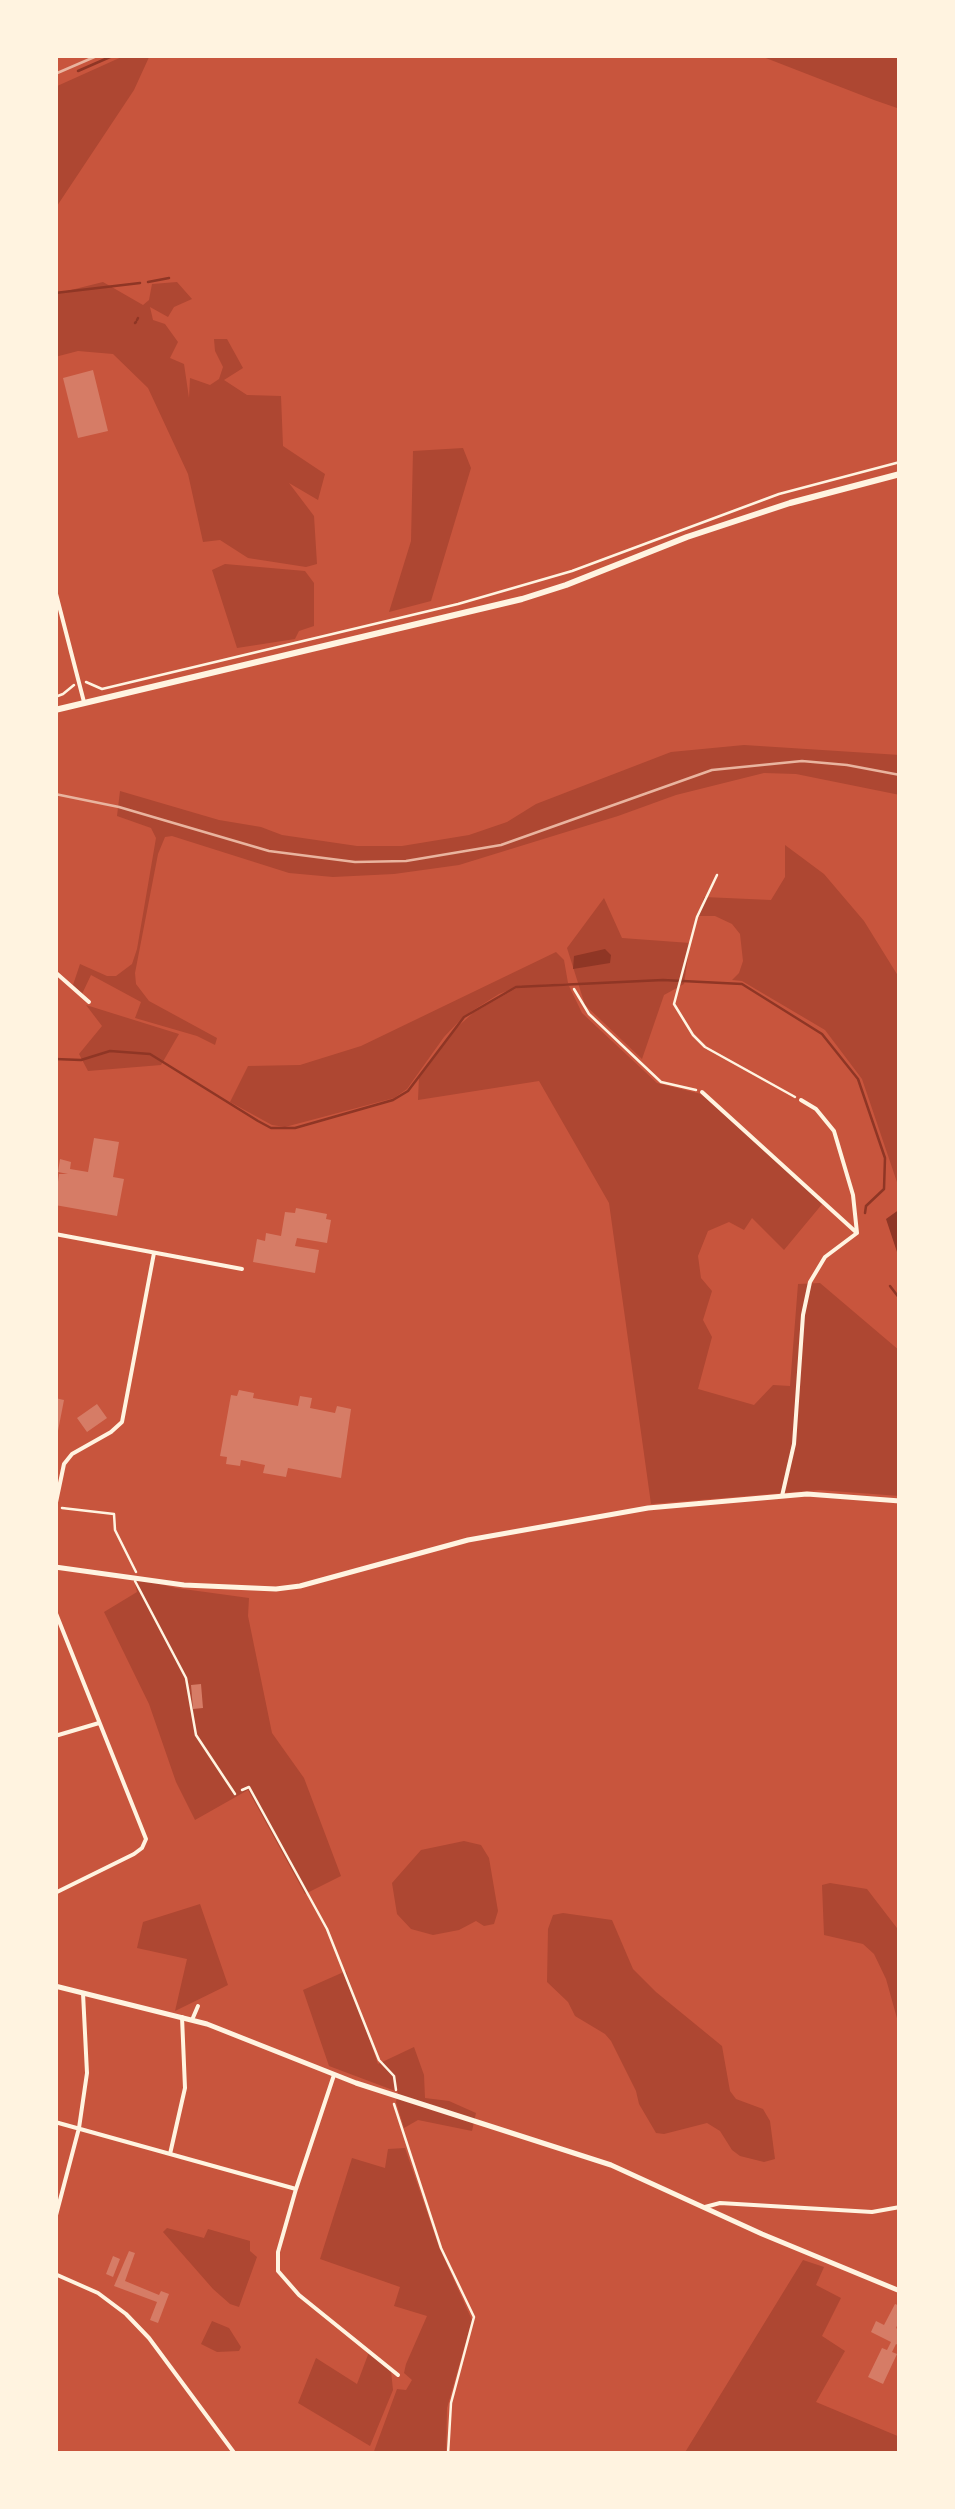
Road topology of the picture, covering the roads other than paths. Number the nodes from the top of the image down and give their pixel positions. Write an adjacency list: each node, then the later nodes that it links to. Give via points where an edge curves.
1 (900, 474): 3 (main road, via 738,520 522,599)
2 (55, 590): 3 (street)
3 (85, 704): 4 (main road)
4 (55, 710)
5 (55, 972): 6 (street)
6 (89, 1002)
7 (702, 1092): 9 (street)
8 (800, 1100): 9 (street, via 834,1131)
9 (856, 1233): 13 (street, via 825,1257 810,1282 794,1444)
10 (55, 1234): 11 (street)
11 (154, 1253): 12 (street); 15 (street, via 125,1414 117,1428 64,1464)
12 (242, 1268)
13 (782, 1497): 14 (street); 17 (street, via 648,1508 468,1540 291,1588)
14 (900, 1501)
15 (55, 1507)
16 (55, 1567): 17 (street)
17 (134, 1578): 23 (lane, via 186,1678 196,1735)
18 (55, 1611): 19 (street)
19 (64, 1635): 20 (street); 21 (street)
20 (55, 1637)
21 (99, 1724): 22 (street); 24 (street, via 145,1844)
22 (55, 1736)
23 (236, 1794)
24 (55, 1893)
25 (55, 1986): 26 (street)
26 (83, 1993): 28 (street); 32 (street, via 88,2054)
27 (198, 2006): 29 (street)
28 (182, 2017): 29 (street); 33 (street, via 185,2088)
29 (192, 2020): 30 (street)
30 (334, 2074): 34 (street); 36 (street, via 611,2165)
31 (55, 2122): 32 (street)
32 (79, 2128): 33 (street); 37 (street)
33 (170, 2154): 34 (street)
34 (296, 2189): 40 (street, via 278,2252 280,2275)
35 (900, 2207): 36 (street)
36 (705, 2208): 39 (street)
37 (55, 2218)
38 (55, 2274): 41 (street, via 98,2292 126,2314)
39 (900, 2291)
40 (398, 2375)
41 (235, 2454)

